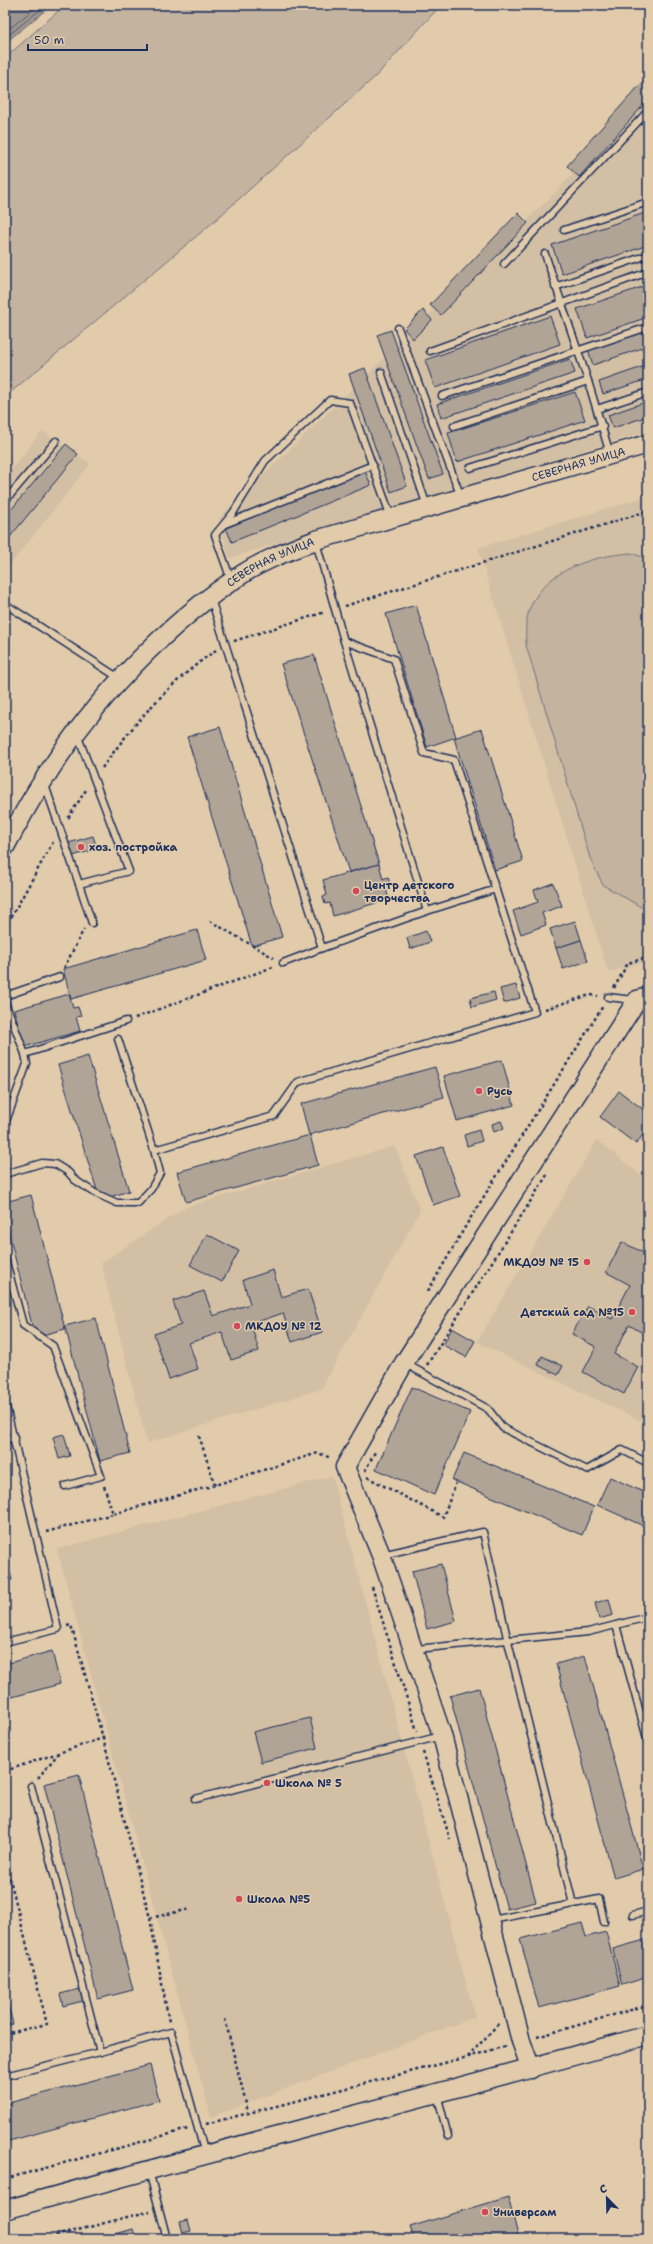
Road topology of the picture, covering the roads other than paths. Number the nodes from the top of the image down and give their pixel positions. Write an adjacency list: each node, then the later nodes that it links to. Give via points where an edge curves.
1 (648, 110): 6 (lane)
2 (648, 202): 3 (lane)
3 (564, 230)
4 (545, 254): 8 (lane)
5 (648, 255): 8 (lane)
6 (504, 264)
7 (648, 272): 9 (lane)
8 (555, 287): 9 (lane)
9 (561, 302): 12 (lane); 13 (lane)
10 (648, 327): 13 (lane)
11 (398, 328): 26 (lane)
12 (430, 351)
13 (578, 351): 15 (lane); 17 (lane)
14 (380, 372): 28 (lane)
15 (588, 381): 18 (lane); 19 (lane)
16 (648, 392): 18 (lane)
17 (442, 396)
18 (597, 409): 20 (lane)
19 (454, 426)
20 (603, 426): 23 (lane); 25 (lane)
21 (56, 441): 27 (lane)
22 (648, 444): 23 (street, СЕВЕРНАЯ УЛИЦА)
23 (610, 455): 26 (street, СЕВЕРНАЯ УЛИЦА)
24 (372, 465): 29 (lane); 30 (lane); 30 (lane, via 350,403 330,400 265,461)
25 (470, 468)
26 (461, 498): 28 (street, СЕВЕРНАЯ УЛИЦА)
27 (5, 501)
28 (428, 508): 29 (street, СЕВЕРНАЯ УЛИЦА)
29 (392, 518): 31 (street, СЕВЕРНАЯ УЛИЦА)
30 (224, 524): 32 (lane, via 215,535)
31 (316, 540): 32 (street, СЕВЕРНАЯ УЛИЦА, via 281,554); 35 (lane)
32 (231, 582): 33 (street, СЕВЕРНАЯ УЛИЦА)
33 (210, 596): 36 (street, СЕВЕРНАЯ УЛИЦА, via 163,636); 44 (lane)
34 (5, 604): 36 (lane)
35 (344, 641): 41 (lane, via 394,659 424,753 454,760); 42 (lane)
36 (121, 679): 37 (street, СЕВЕРНАЯ УЛИЦА)
37 (77, 732): 38 (street, СЕВЕРНАЯ УЛИЦА); 40 (lane, via 129,870)
38 (43, 780): 39 (street, СЕВЕРНАЯ УЛИЦА); 40 (lane)
39 (5, 847)
40 (79, 884): 43 (lane)
41 (496, 889): 42 (lane); 55 (lane, via 535,1012 298,1082 274,1116)
42 (427, 911): 44 (lane)
43 (92, 923)
44 (322, 948): 45 (lane)
45 (283, 963)
46 (60, 977): 47 (lane)
47 (5, 996)
48 (608, 997): 49 (lane)
49 (643, 999): 58 (street)
50 (5, 1002): 53 (lane)
51 (126, 1021): 53 (lane)
52 (118, 1039): 55 (lane)
53 (26, 1054): 54 (lane, via 27,1064)
54 (5, 1124)
55 (154, 1150): 56 (lane, via 160,1173 151,1189 138,1203 117,1203 95,1193 55,1164 42,1163)
56 (5, 1174)
57 (5, 1258): 63 (lane, via 23,1325 53,1346 101,1476)
58 (411, 1367): 62 (lane, via 488,1408 503,1428 587,1470 622,1450); 64 (street, via 345,1467)
59 (5, 1402): 60 (lane)
60 (14, 1437): 61 (lane); 67 (lane, via 58,1629)
61 (5, 1440)
62 (648, 1462)
63 (65, 1486)
64 (381, 1555): 68 (lane, via 483,1532); 69 (street)
65 (648, 1618): 66 (lane)
66 (616, 1625): 68 (lane, via 588,1632); 71 (lane)
67 (5, 1642)
68 (508, 1642): 69 (lane); 74 (lane)
69 (414, 1649): 70 (street)
70 (442, 1735): 73 (lane); 77 (street)
71 (648, 1742)
72 (31, 1786): 80 (lane)
73 (195, 1799)
74 (573, 1904): 77 (lane); 78 (lane, via 599,1899)
75 (648, 1911): 76 (lane)
76 (633, 1915)
77 (490, 1920): 81 (street, via 521,2041)
78 (604, 1922)
79 (648, 2035): 81 (street)
80 (100, 2052): 82 (lane); 85 (lane, via 170,2032)
81 (531, 2069): 83 (street)
82 (5, 2076)
83 (437, 2094): 84 (lane); 85 (street)
84 (448, 2136)
85 (205, 2154): 86 (street)
86 (149, 2169): 87 (street); 88 (lane)
87 (5, 2210)
88 (167, 2239)

